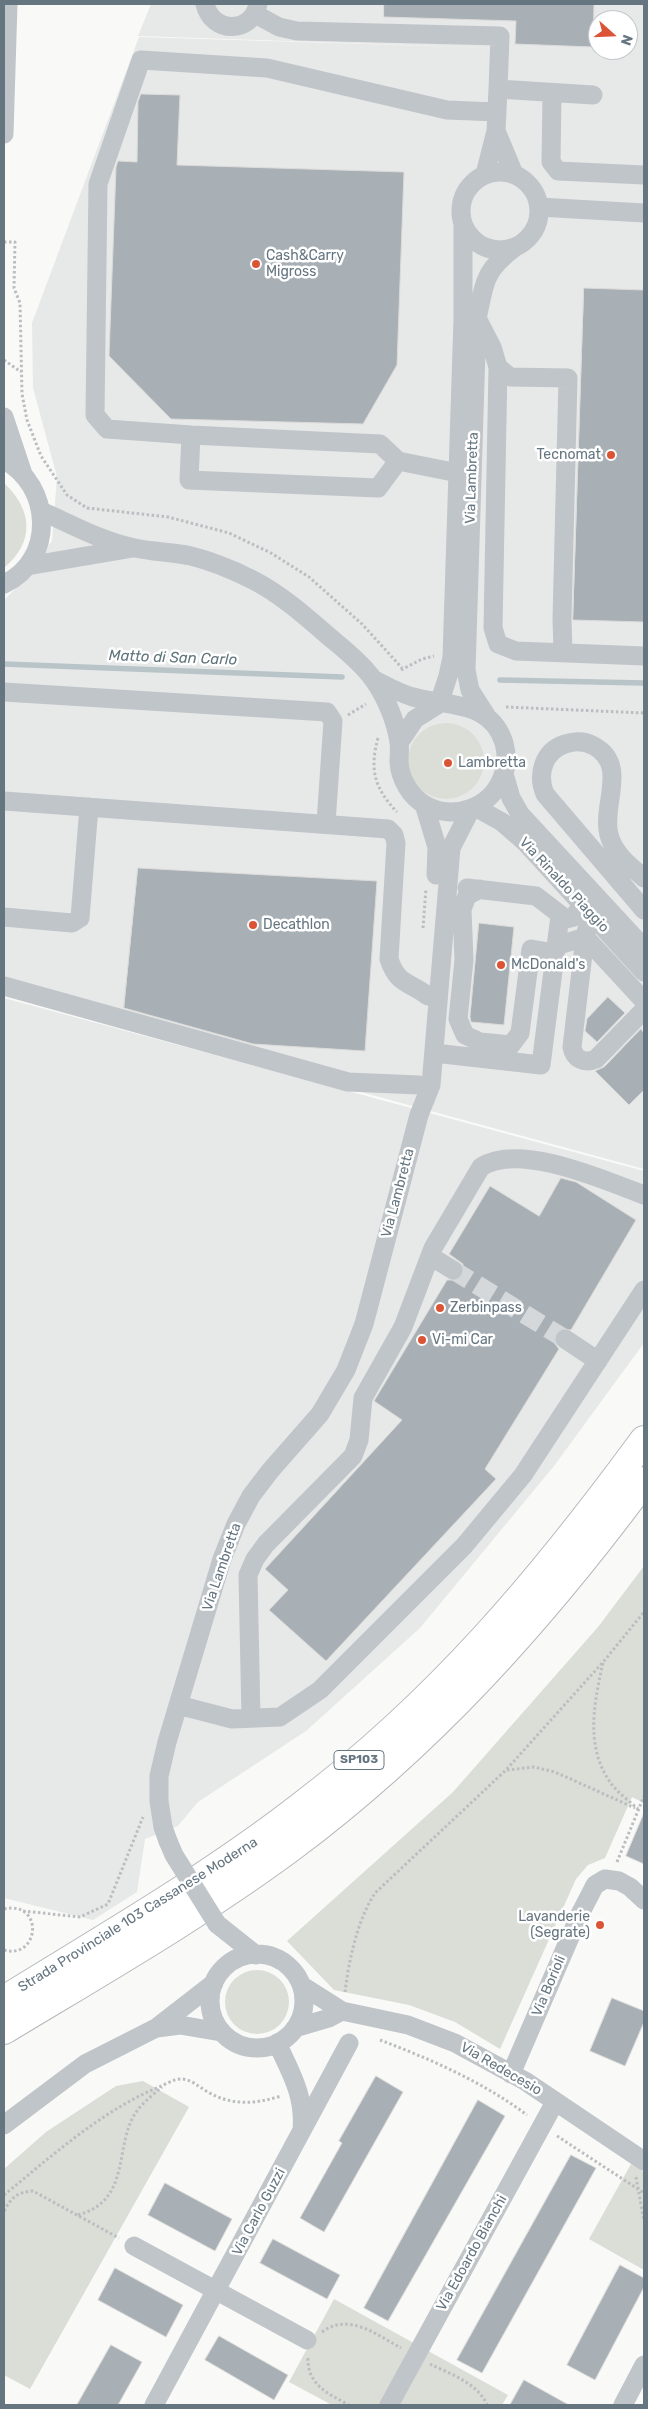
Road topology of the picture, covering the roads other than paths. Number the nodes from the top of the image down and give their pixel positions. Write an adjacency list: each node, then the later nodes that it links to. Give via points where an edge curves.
1 (8, 4): 9 (street)
2 (205, 4): 3 (street, via 211,18 226,27 242,25)
3 (257, 9): 4 (street, via 279,27 296,32 500,36)
4 (498, 89): 5 (street); 7 (street)
5 (552, 94): 6 (street); 12 (street, via 551,162 558,171)
6 (594, 96)
7 (496, 112): 8 (street); 20 (street, via 447,110 267,68 141,60 98,184 95,415 107,429)
8 (496, 132): 10 (street); 11 (street)
9 (4, 134)
10 (485, 174): 11 (street, via 497,171); 15 (street, Via Lambretta, via 467,189 462,200)
11 (514, 174): 13 (street, via 530,185)
12 (644, 175)
13 (539, 207): 14 (street); 16 (street, Via Lambretta, via 533,232)
14 (644, 213)
15 (462, 223): 16 (street, via 477,243 501,250); 23 (street, Via Lambretta, via 463,319)
16 (514, 248): 17 (street, Via Lambretta, via 494,263 485,281)
17 (477, 319): 18 (street); 25 (street, Via Lambretta)
18 (498, 366): 30 (street, via 493,628 498,644 516,651); 30 (street, via 510,376 568,378)
19 (4, 417): 24 (street)
20 (191, 435): 22 (street, via 380,444); 22 (street, via 189,480 378,488)
21 (4, 460): 24 (street)
22 (398, 461): 23 (street)
23 (458, 473): 25 (street, via 465,481); 34 (street, Via Lambretta, via 452,658)
24 (23, 474): 26 (street, via 35,491)
25 (471, 505): 35 (street, Via Lambretta, via 466,670 470,690)
26 (42, 511): 27 (street); 28 (street, via 39,544)
27 (134, 548): 28 (street); 32 (street, via 191,556 251,579 303,614)
28 (27, 566): 29 (street)
29 (4, 584)
30 (563, 653): 31 (street)
31 (644, 656)
32 (373, 679): 34 (street, via 395,690); 36 (street, via 389,710)
33 (4, 692): 42 (street, via 327,712 334,721)
34 (440, 704): 35 (street, via 464,705); 36 (street, via 415,719)
35 (487, 716): 37 (street, Via Rinaldo Piaggio, via 504,743)
36 (399, 743): 39 (street, via 402,776 407,787)
37 (504, 774): 41 (street, via 492,794); 51 (street, Via Rinaldo Piaggio, via 520,814)
38 (4, 801): 40 (street)
39 (424, 804): 41 (street, via 447,812); 55 (street, Via Lambretta, via 437,847)
40 (89, 807): 42 (street); 49 (street, via 80,918 72,923)
41 (473, 808): 44 (street, Via Lambretta, via 451,848); 46 (street, Via Rinaldo Piaggio, via 502,822 525,842)
42 (326, 823): 55 (street, via 378,826 391,831 396,843 389,959 393,971 403,982)
43 (644, 878): 47 (street, via 622,858 609,835 607,817 613,776 607,759 597,748 584,742 557,748 546,759 542,770 545,794)
44 (446, 888): 45 (street); 58 (street, Via Lambretta)
45 (480, 889): 48 (street, via 536,896); 52 (street, via 467,896 462,909 464,960 458,1019 465,1035 480,1042 511,1045 520,1034 531,949)
46 (586, 908): 48 (street, via 574,917 566,919); 50 (street); 53 (street, Via Rinaldo Piaggio)
47 (644, 910)
48 (560, 916): 52 (street)
49 (4, 917)
50 (585, 937): 52 (street); 56 (street); 57 (street, via 572,1046 574,1054 586,1062 596,1059)
51 (644, 948)
52 (555, 949): 58 (street, via 541,1065)
53 (644, 972)
54 (4, 986): 59 (street, via 348,1082)
55 (428, 996): 59 (street, Via Lambretta)
56 (644, 1001)
57 (644, 1010)
58 (434, 1053): 60 (street, Via Lambretta, via 431,1085)
59 (419, 1085): 60 (street, Via Lambretta)
60 (418, 1115): 69 (street, Via Lambretta, via 364,1324 352,1356 327,1405 260,1483 236,1524 222,1559)
61 (644, 1195): 62 (street, via 565,1166 531,1160 492,1160 481,1167)
62 (430, 1256): 63 (street); 70 (street, via 403,1327 363,1398 359,1440 353,1456 266,1544 248,1575)
63 (453, 1270)
64 (644, 1290): 66 (street)
65 (565, 1339): 66 (street)
66 (598, 1361): 70 (street, via 523,1475 464,1546 320,1690 280,1718)
67 (644, 1440): 76 (highway, Strada Provinciale 103 Cassanese Moderna / SP103, via 566,1545 497,1626 442,1684 350,1768 226,1861)
68 (644, 1481): 80 (highway, Strada Provinciale 103 Cassanese Moderna / SP103, via 581,1565 520,1637 455,1706 363,1790 289,1849 237,1885)
69 (184, 1706): 70 (street, via 232,1719); 72 (street, Via Lambretta, bridge, via 164,1754 159,1776 163,1828 174,1855)
70 (251, 1718)
71 (644, 1900): 84 (street, Via Borioli, via 625,1884 613,1879 595,1885)
72 (217, 1924): 73 (street, Via Lambretta); 74 (street, Via Lambretta, via 224,1944)
73 (256, 1955): 74 (street, via 237,1959); 75 (street, via 281,1961)
74 (218, 1977): 78 (street); 81 (street, via 210,2007)
75 (301, 1986): 77 (street, Via Redecesio); 79 (street, via 302,2012)
76 (4, 2000)
77 (343, 2002): 79 (street, via 329,2018); 84 (street, Via Redecesio, via 455,2042)
78 (156, 2028): 81 (street, via 180,2025); 86 (street, via 85,2064)
79 (295, 2028): 82 (street)
80 (4, 2030)
81 (222, 2032): 82 (street, via 233,2042 248,2047)
82 (277, 2043): 87 (street, Via Carlo Guzzi, via 297,2086 304,2111)
83 (349, 2043): 87 (street, Via Carlo Guzzi)
84 (511, 2074): 85 (street, Via Redecesio)
85 (555, 2102): 88 (street, Via Redecesio); 94 (street, Via Edoardo Bianchi)
86 (4, 2125)
87 (302, 2133): 90 (street, Via Carlo Guzzi)
88 (638, 2157)
89 (134, 2246): 90 (street)
90 (216, 2291): 91 (street); 93 (street, Via Carlo Guzzi)
91 (311, 2343)
92 (644, 2365): 95 (street)
93 (154, 2405)
94 (389, 2405)
95 (622, 2405)

